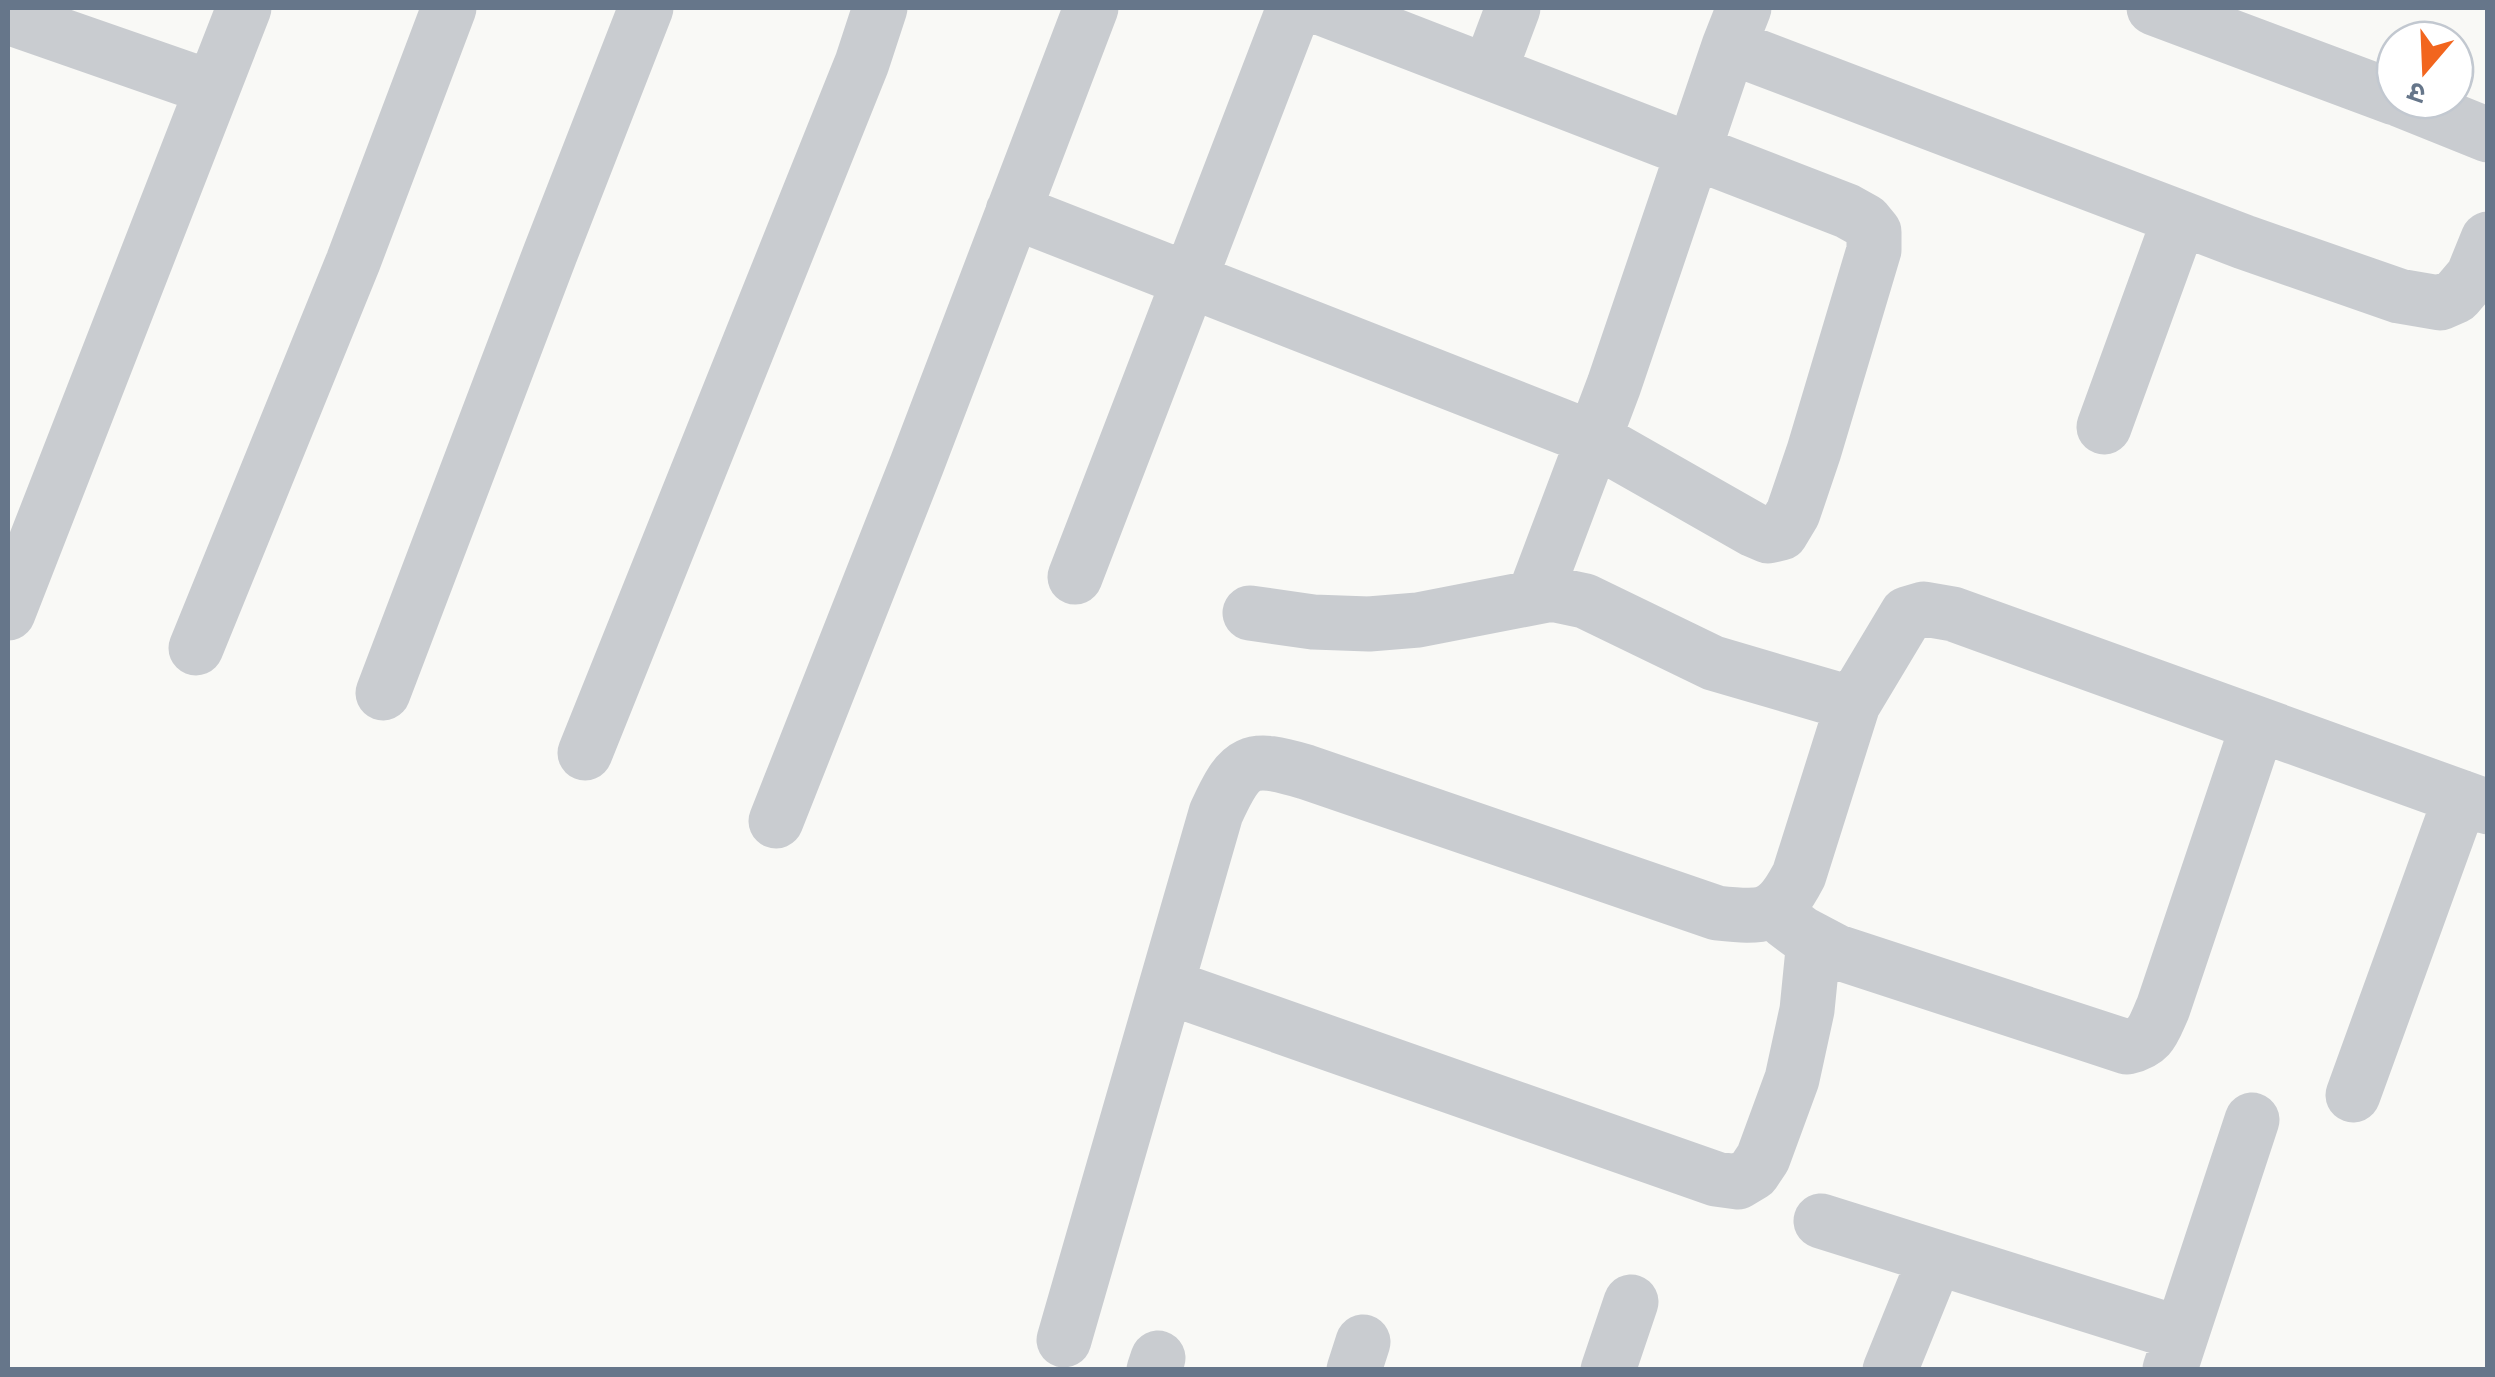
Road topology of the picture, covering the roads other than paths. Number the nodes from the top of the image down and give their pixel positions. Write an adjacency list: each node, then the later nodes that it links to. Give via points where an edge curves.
1 (244, 8): 13 (street)
2 (449, 8): 28 (street)
3 (646, 8): 29 (street)
4 (880, 8): 32 (street)
5 (1091, 8): 18 (street)
6 (1294, 8): 21 (street)
7 (1322, 8): 12 (street)
8 (1513, 8): 12 (street)
9 (2154, 8): 14 (street)
10 (8, 17): 13 (street)
11 (1737, 26): 17 (street); 19 (street)
12 (1489, 72): 17 (street)
13 (212, 88): 26 (street)
14 (2375, 90)
15 (2450, 120): 16 (street)
16 (2488, 135)
17 (1694, 150): 23 (street); 23 (street, via 1847,211 1874,232 1866,280 1794,512 1781,533 1768,536)
18 (1013, 211): 21 (street); 34 (street)
19 (2180, 218): 20 (street, via 2398,296 2440,302 2456,296 2472,276); 22 (street)
20 (2488, 239)
21 (1190, 280): 23 (street); 24 (street)
22 (2104, 427)
23 (1594, 439): 25 (street)
24 (1075, 577)
25 (1534, 597): 27 (street, via 1369,624); 30 (street, via 1585,601 1713,663)
26 (10, 602)
27 (1250, 613)
28 (196, 648)
29 (384, 693)
30 (1853, 704): 31 (street, via 1907,614 1924,609); 35 (street, via 1785,901)
31 (2258, 724): 33 (street); 35 (street, via 2162,1008 2142,1043 2127,1047 1837,952)
32 (585, 753)
33 (2474, 802): 37 (street)
34 (776, 821)
35 (1793, 926): 36 (street, via 1717,912 1268,761 1249,765 1230,782); 36 (street, via 1806,1010 1792,1078 1763,1158 1738,1182)
36 (1166, 986): 42 (street)
37 (2353, 1095)
38 (2252, 1120): 43 (street)
39 (1821, 1221): 40 (street)
40 (1936, 1257): 43 (street); 45 (street)
41 (1631, 1302): 44 (street)
42 (1064, 1340)
43 (2172, 1360)
44 (1608, 1370)
45 (1890, 1370)

